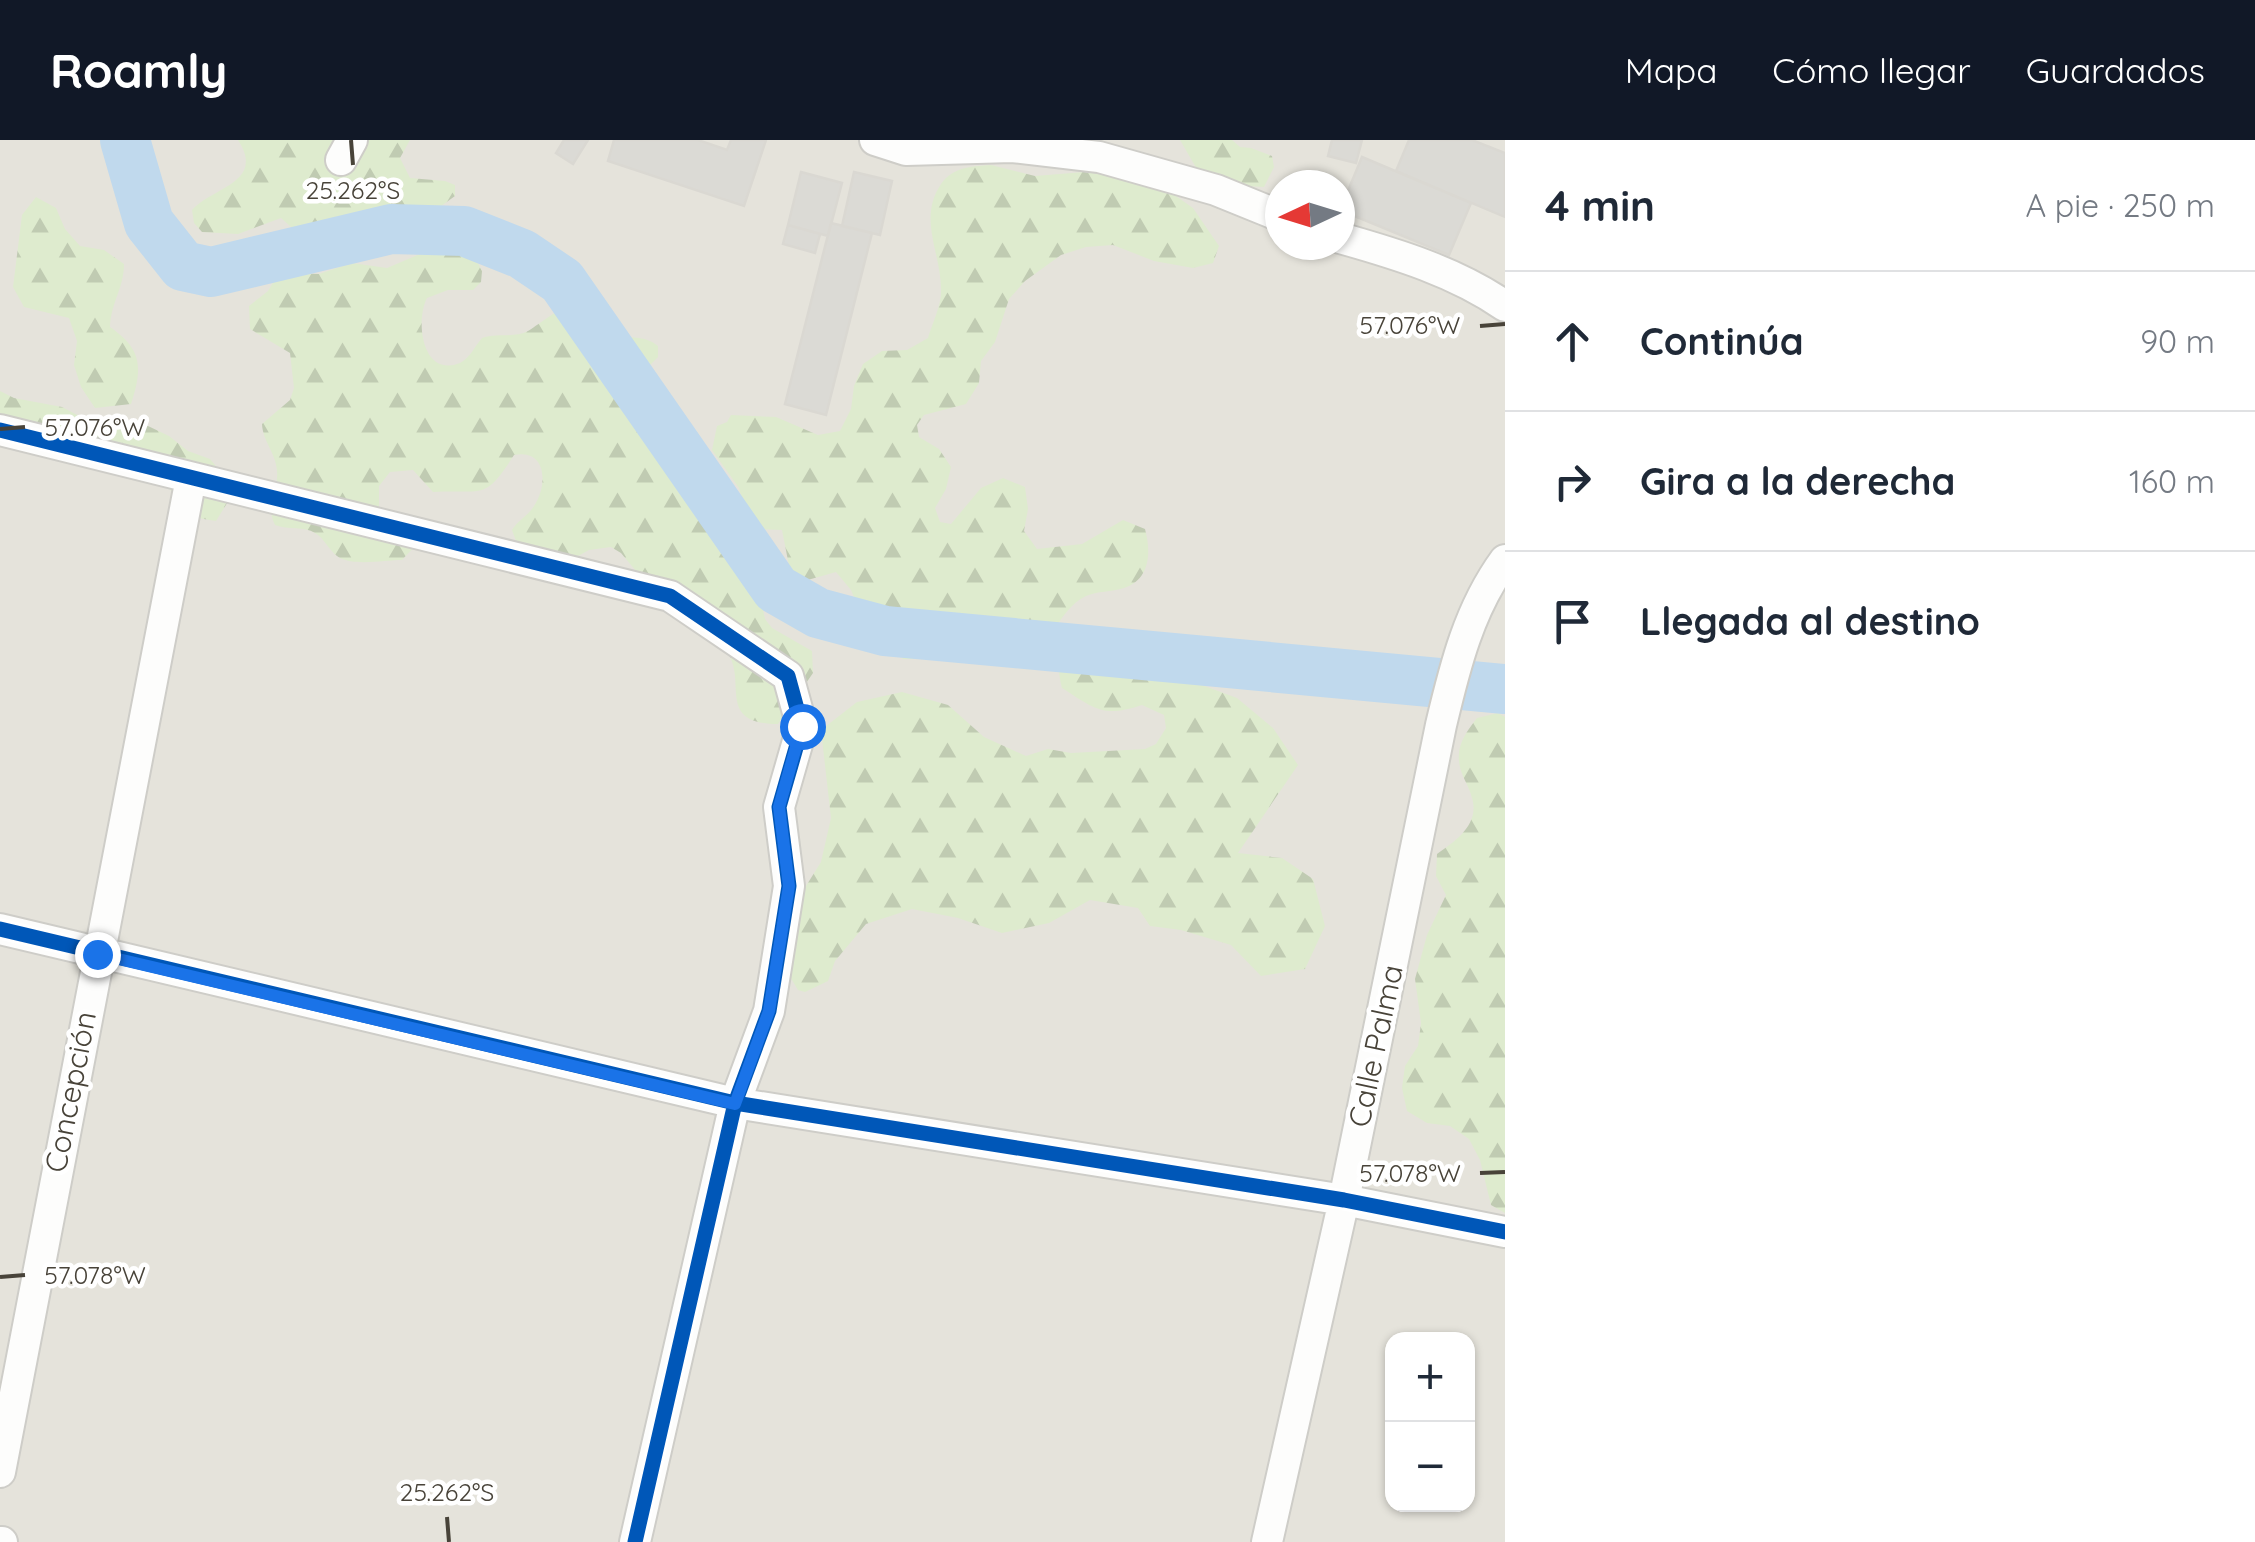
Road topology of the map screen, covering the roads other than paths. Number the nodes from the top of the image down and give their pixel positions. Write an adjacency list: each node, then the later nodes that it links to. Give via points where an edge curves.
1 (875, 140): 2 (street, via 906,150 1012,147 1098,157)
2 (1265, 210)
3 (1355, 242): 4 (street, via 1428,267)
4 (1505, 306)
5 (0, 430): 6 (street)
6 (190, 478): 9 (street, Concepción); 10 (street, via 670,596 788,676 802,726 779,807 789,886 769,1011)
7 (1505, 560): 11 (street, Calle Palma, via 1486,585 1459,650)
8 (0, 928): 9 (street)
9 (97, 954): 10 (street); 13 (street, Concepción)
10 (735, 1104): 11 (street); 14 (street)
11 (1344, 1200): 12 (street); 15 (street, Calle Palma)
12 (1505, 1232)
13 (0, 1472)
14 (635, 1542)
15 (1267, 1542)

